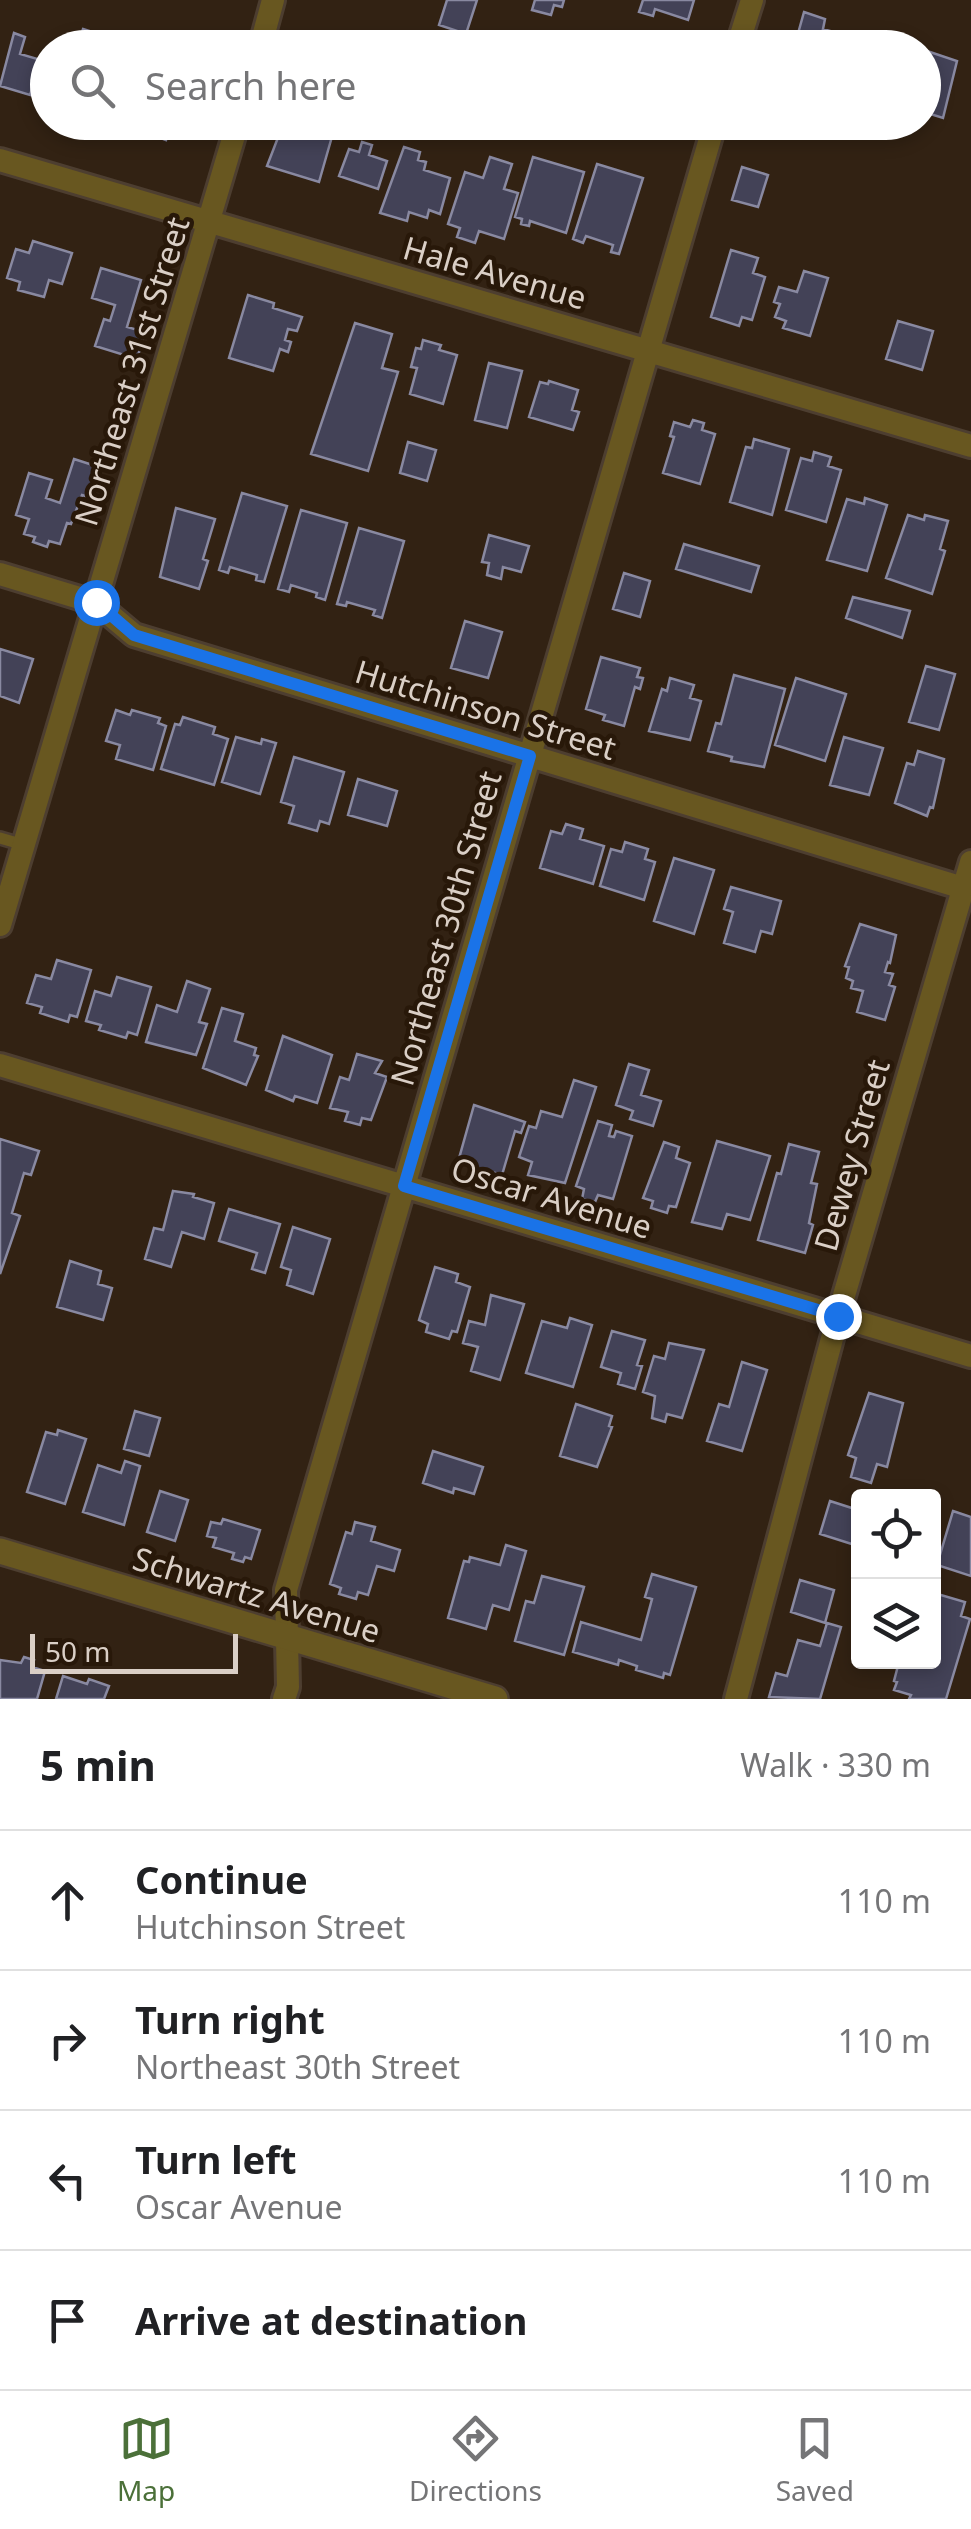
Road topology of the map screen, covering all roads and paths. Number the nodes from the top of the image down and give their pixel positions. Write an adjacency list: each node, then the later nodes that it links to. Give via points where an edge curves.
1 (273, 0): 3 (street)
2 (752, 0): 4 (street)
3 (265, 30)
4 (743, 30)
5 (233, 140): 8 (street, Northeast 31st Street)
6 (710, 140): 9 (street, Northeast 30th Street)
7 (0, 160): 8 (street, Hale Avenue)
8 (210, 222): 9 (street, Hale Avenue); 12 (street, Northeast 31st Street)
9 (648, 351): 10 (street, Hale Avenue); 13 (street, Northeast 30th Street)
10 (971, 446)
11 (0, 574): 12 (street, Hutchinson Street)
12 (96, 602): 13 (street, Hutchinson Street, via 134,635); 15 (street, Northeast 31st Street)
13 (530, 756): 17 (street, Hutchinson Street); 20 (street, Northeast 30th Street)
14 (0, 838): 15 (lane)
15 (24, 845): 18 (street, Northeast 31st Street)
16 (971, 862): 17 (street, Dewey Street)
17 (963, 888): 21 (street, Dewey Street)
18 (0, 925)
19 (0, 1065): 20 (street, Oscar Avenue)
20 (404, 1186): 21 (street, Oscar Avenue); 24 (street, Northeast 30th Street, via 286,1590)
21 (838, 1316): 22 (street, Oscar Avenue); 27 (street, Dewey Street)
22 (971, 1356)
23 (0, 1551): 24 (street, Schwartz Avenue)
24 (287, 1636): 25 (street, Northeast 30th Street); 26 (street, Schwartz Avenue)
25 (284, 1699)
26 (495, 1699)
27 (736, 1699)

